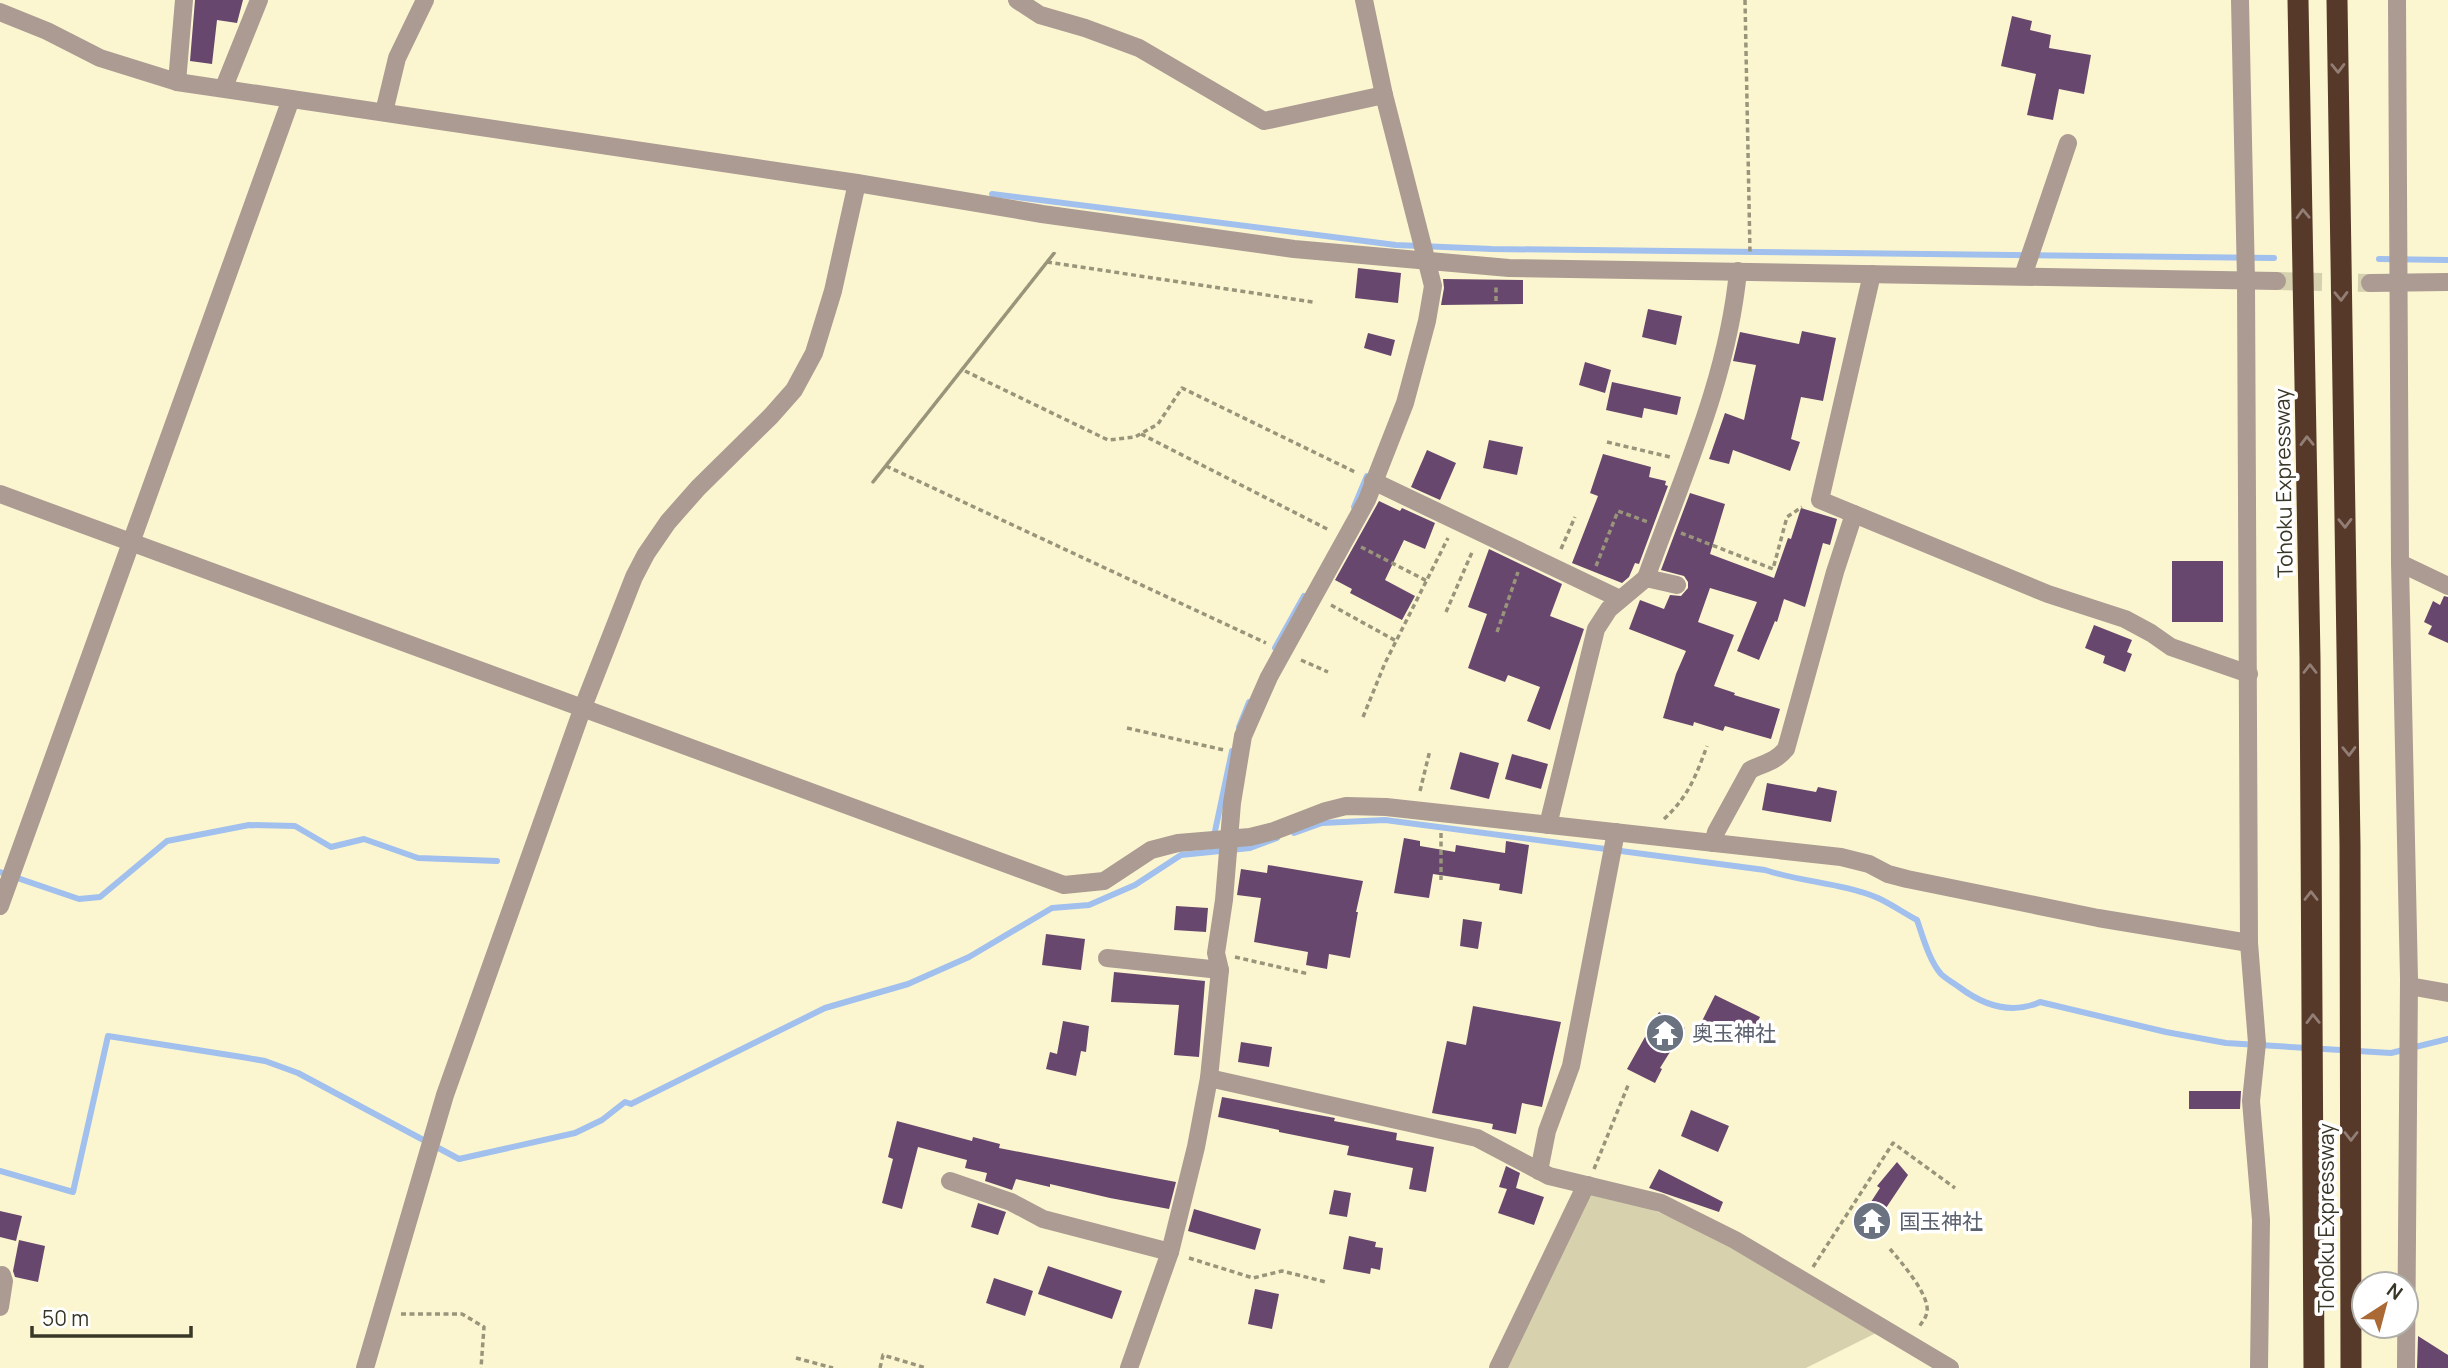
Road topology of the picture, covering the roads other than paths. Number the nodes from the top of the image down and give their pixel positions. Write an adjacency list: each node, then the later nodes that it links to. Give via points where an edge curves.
1 (184, 0): 11 (street)
2 (259, 0): 12 (street)
3 (425, 0): 15 (street, via 397,58)
4 (1017, 0): 13 (street, via 1040,15 1139,48 1264,121)
5 (1364, 0): 13 (street)
6 (2240, 0): 22 (street)
7 (2298, 0): 60 (highway, Tohoku Expressway, one-way to 7, via 2310,631)
8 (2337, 0): 61 (highway, Tohoku Expressway, one-way to 61)
9 (2397, 0): 26 (street)
10 (0, 12): 11 (street, via 100,58)
11 (177, 82): 12 (street)
12 (224, 87): 14 (street)
13 (1384, 95): 18 (street)
14 (291, 99): 15 (street); 30 (street)
15 (384, 112): 17 (street)
16 (2068, 143): 21 (street)
17 (856, 183): 18 (street, via 1294,249); 37 (street, via 833,291 814,352 794,390 698,488 646,554)
18 (1426, 261): 19 (street, via 1509,268); 27 (street, via 1433,286 1427,321 1405,403)
19 (1744, 272): 20 (street); 32 (street, via 1712,398)
20 (1872, 274): 21 (street); 29 (street, via 1820,500)
21 (2024, 276): 22 (street)
22 (2246, 280): 23 (street); 36 (street)
23 (2277, 281)
24 (2448, 282): 26 (street)
25 (2370, 283): 26 (street)
26 (2398, 283): 31 (street)
27 (1373, 481): 35 (street); 40 (street, via 1367,500 1254,708 1243,736)
28 (0, 495): 30 (street)
29 (1854, 514): 36 (street, via 2049,594 2125,619 2171,648); 41 (street, via 1786,749 1770,763 1750,770)
30 (131, 542): 37 (street); 42 (street)
31 (2400, 563): 34 (street); 46 (street)
32 (1646, 578): 33 (street); 35 (street)
33 (1677, 585)
34 (2448, 586)
35 (1620, 599): 38 (street, via 1596,629)
36 (2249, 674): 43 (street)
37 (583, 707): 40 (street, via 1064,884 1104,881 1164,846); 55 (street, via 445,1095)
38 (1548, 825): 39 (street); 40 (street, via 1346,806 1250,838)
39 (1616, 832): 41 (street); 49 (street, via 1571,1066 1547,1131)
40 (1227, 840): 45 (street)
41 (1713, 843): 43 (street, via 1841,858 1907,879)
42 (0, 905)
43 (2249, 943): 59 (street, via 2257,1043 2251,1101 2261,1220)
44 (1107, 958): 45 (street)
45 (1218, 962): 48 (street)
46 (2409, 986): 47 (street); 62 (street)
47 (2448, 993)
48 (1209, 1077): 49 (street, via 1477,1138); 52 (street)
49 (1539, 1171): 51 (street)
50 (950, 1181): 52 (street, via 1011,1202 1043,1219)
51 (1588, 1185): 57 (street); 58 (street, via 1661,1203 1735,1240)
52 (1170, 1252): 56 (street)
53 (2, 1275): 54 (street)
54 (0, 1307)
55 (365, 1368)
56 (1129, 1368)
57 (1498, 1368)
58 (1950, 1368)
59 (2259, 1368)
60 (2314, 1368)
61 (2351, 1368)
62 (2406, 1368)

